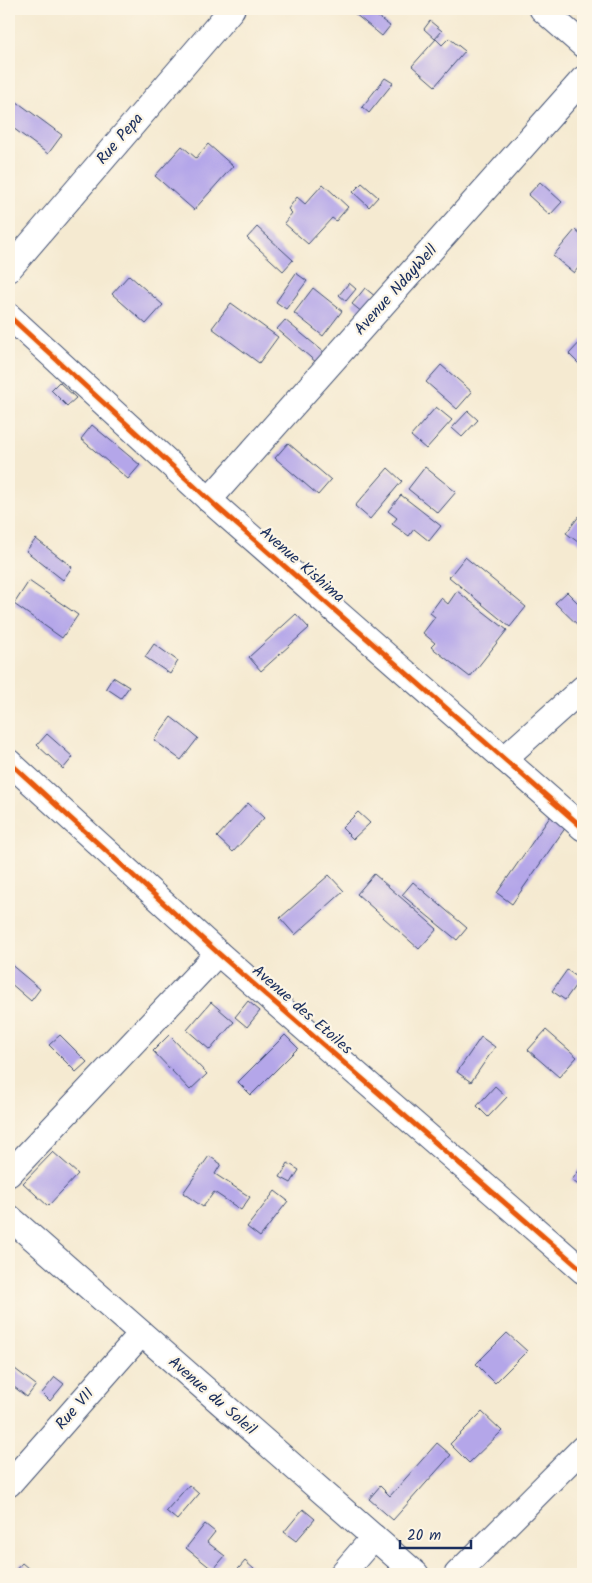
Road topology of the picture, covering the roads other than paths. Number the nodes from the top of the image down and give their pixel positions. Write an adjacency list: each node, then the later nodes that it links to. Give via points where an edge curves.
1 (232, 9): 5 (street, Rue Pepa)
2 (542, 9): 3 (street)
3 (583, 45)
4 (583, 79): 7 (street, Avenue NdayWell)
5 (9, 269)
6 (9, 316): 7 (street, Avenue Kishima)
7 (209, 500): 9 (street, Avenue Kishima)
8 (583, 688): 9 (street)
9 (504, 759): 11 (street, Avenue Kishima)
10 (9, 762): 12 (street, Avenue des Etoiles)
11 (583, 828)
12 (218, 953): 13 (street); 15 (street, Avenue des Etoiles)
13 (9, 1174)
14 (9, 1217): 16 (street, Avenue du Soleil)
15 (583, 1271)
16 (141, 1334): 18 (street, Rue VII); 19 (street, Avenue du Soleil)
17 (583, 1448): 22 (street)
18 (9, 1484)
19 (374, 1537): 20 (street); 21 (street, Avenue du Soleil)
20 (342, 1574)
21 (416, 1574)
22 (457, 1574)

